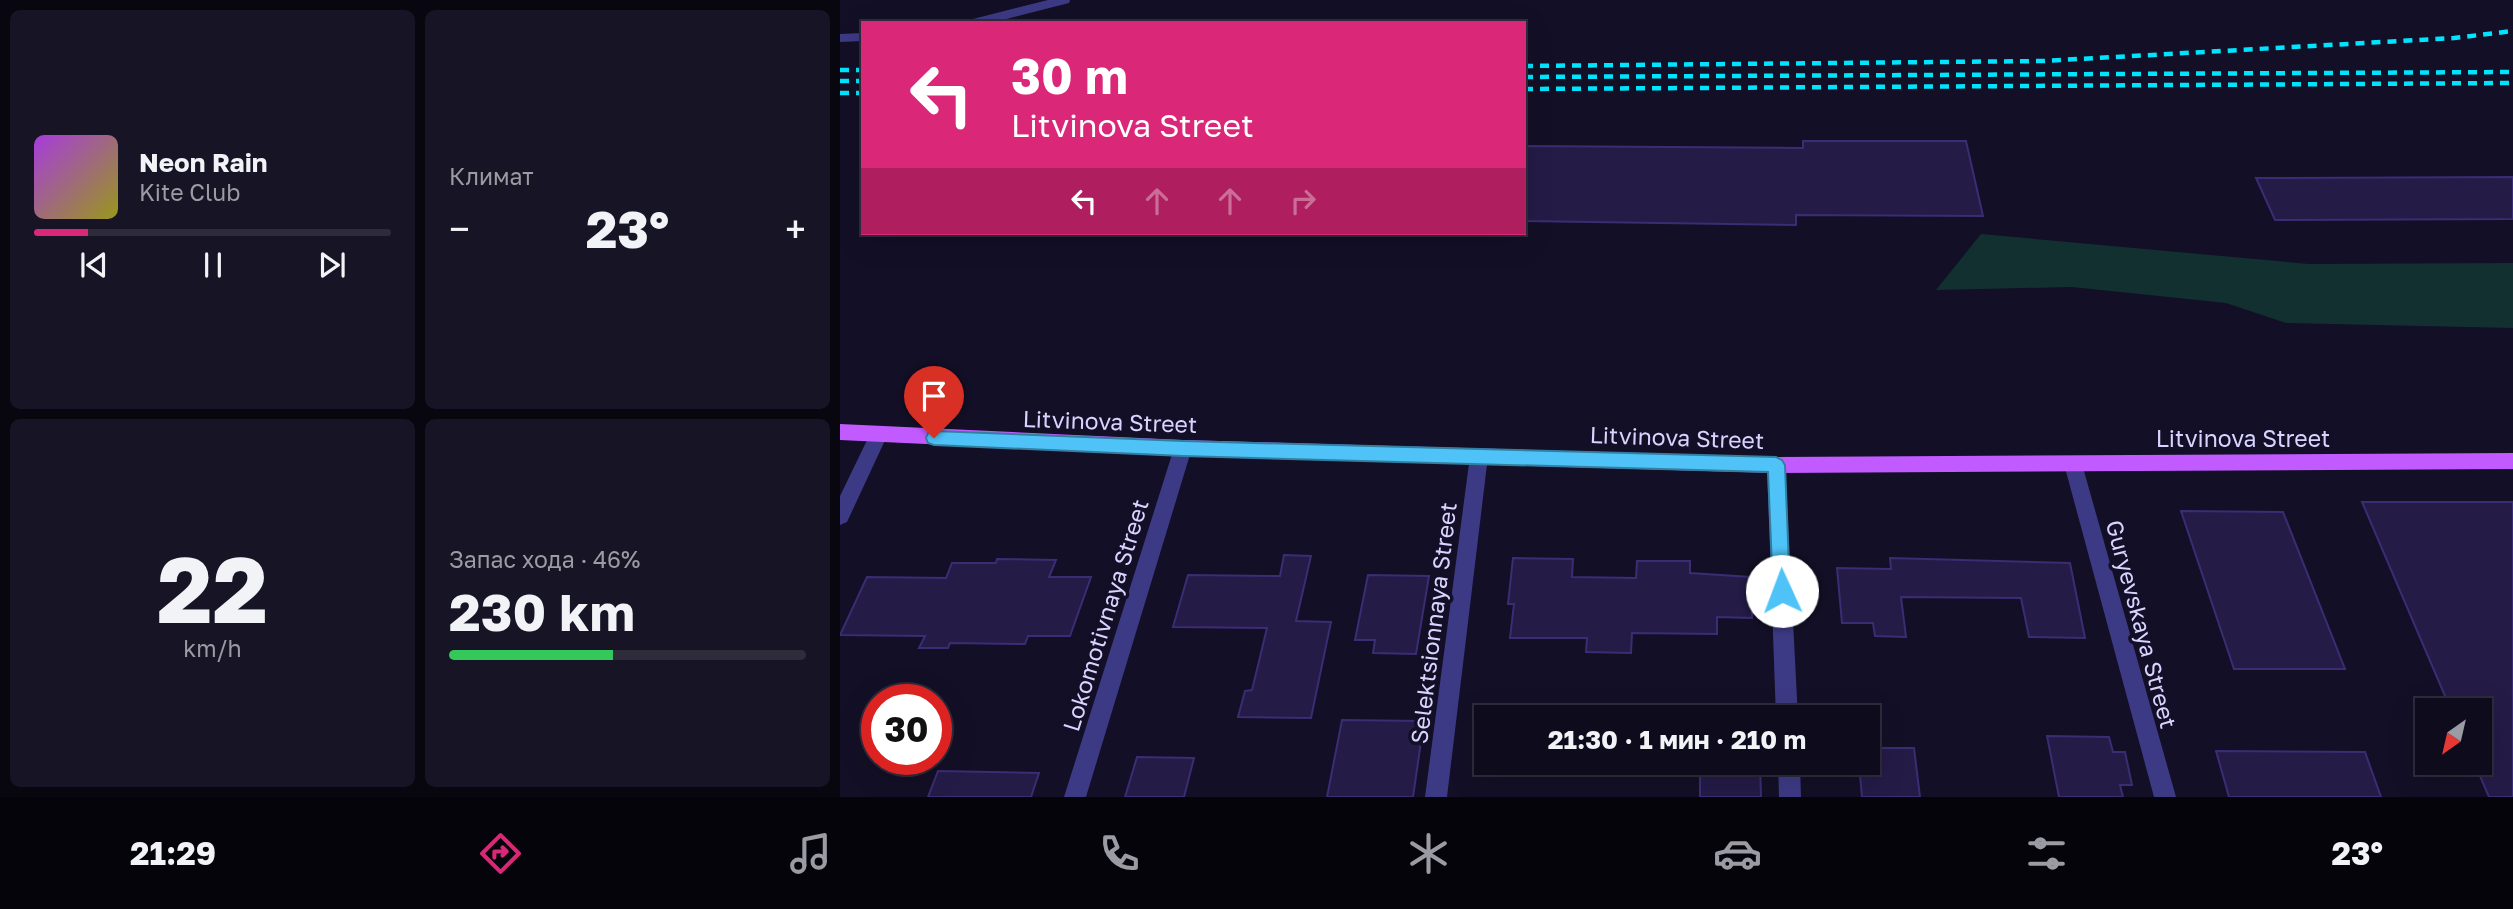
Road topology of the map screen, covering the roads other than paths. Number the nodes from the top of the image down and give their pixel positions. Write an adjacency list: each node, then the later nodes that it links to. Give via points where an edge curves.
1 (1064, 0): 2 (street)
2 (982, 21)
3 (861, 37): 4 (street)
4 (840, 38)
5 (840, 432): 6 (main road, Litvinova Street)
6 (878, 436): 7 (main road, Litvinova Street); 12 (street)
7 (1183, 448): 8 (main road, Litvinova Street); 15 (street, Lokomotivnaya Street)
8 (1479, 456): 11 (main road, Litvinova Street); 16 (street, Selektsionnaya Street)
9 (2513, 461): 10 (main road, Litvinova Street)
10 (2073, 464): 11 (main road, Litvinova Street); 18 (street, Guryevskaya Street)
11 (1776, 465): 13 (street)
12 (840, 516)
13 (1786, 705)
14 (1789, 775): 17 (street)
15 (1075, 797)
16 (1436, 797)
17 (1790, 797)
18 (2165, 797)

